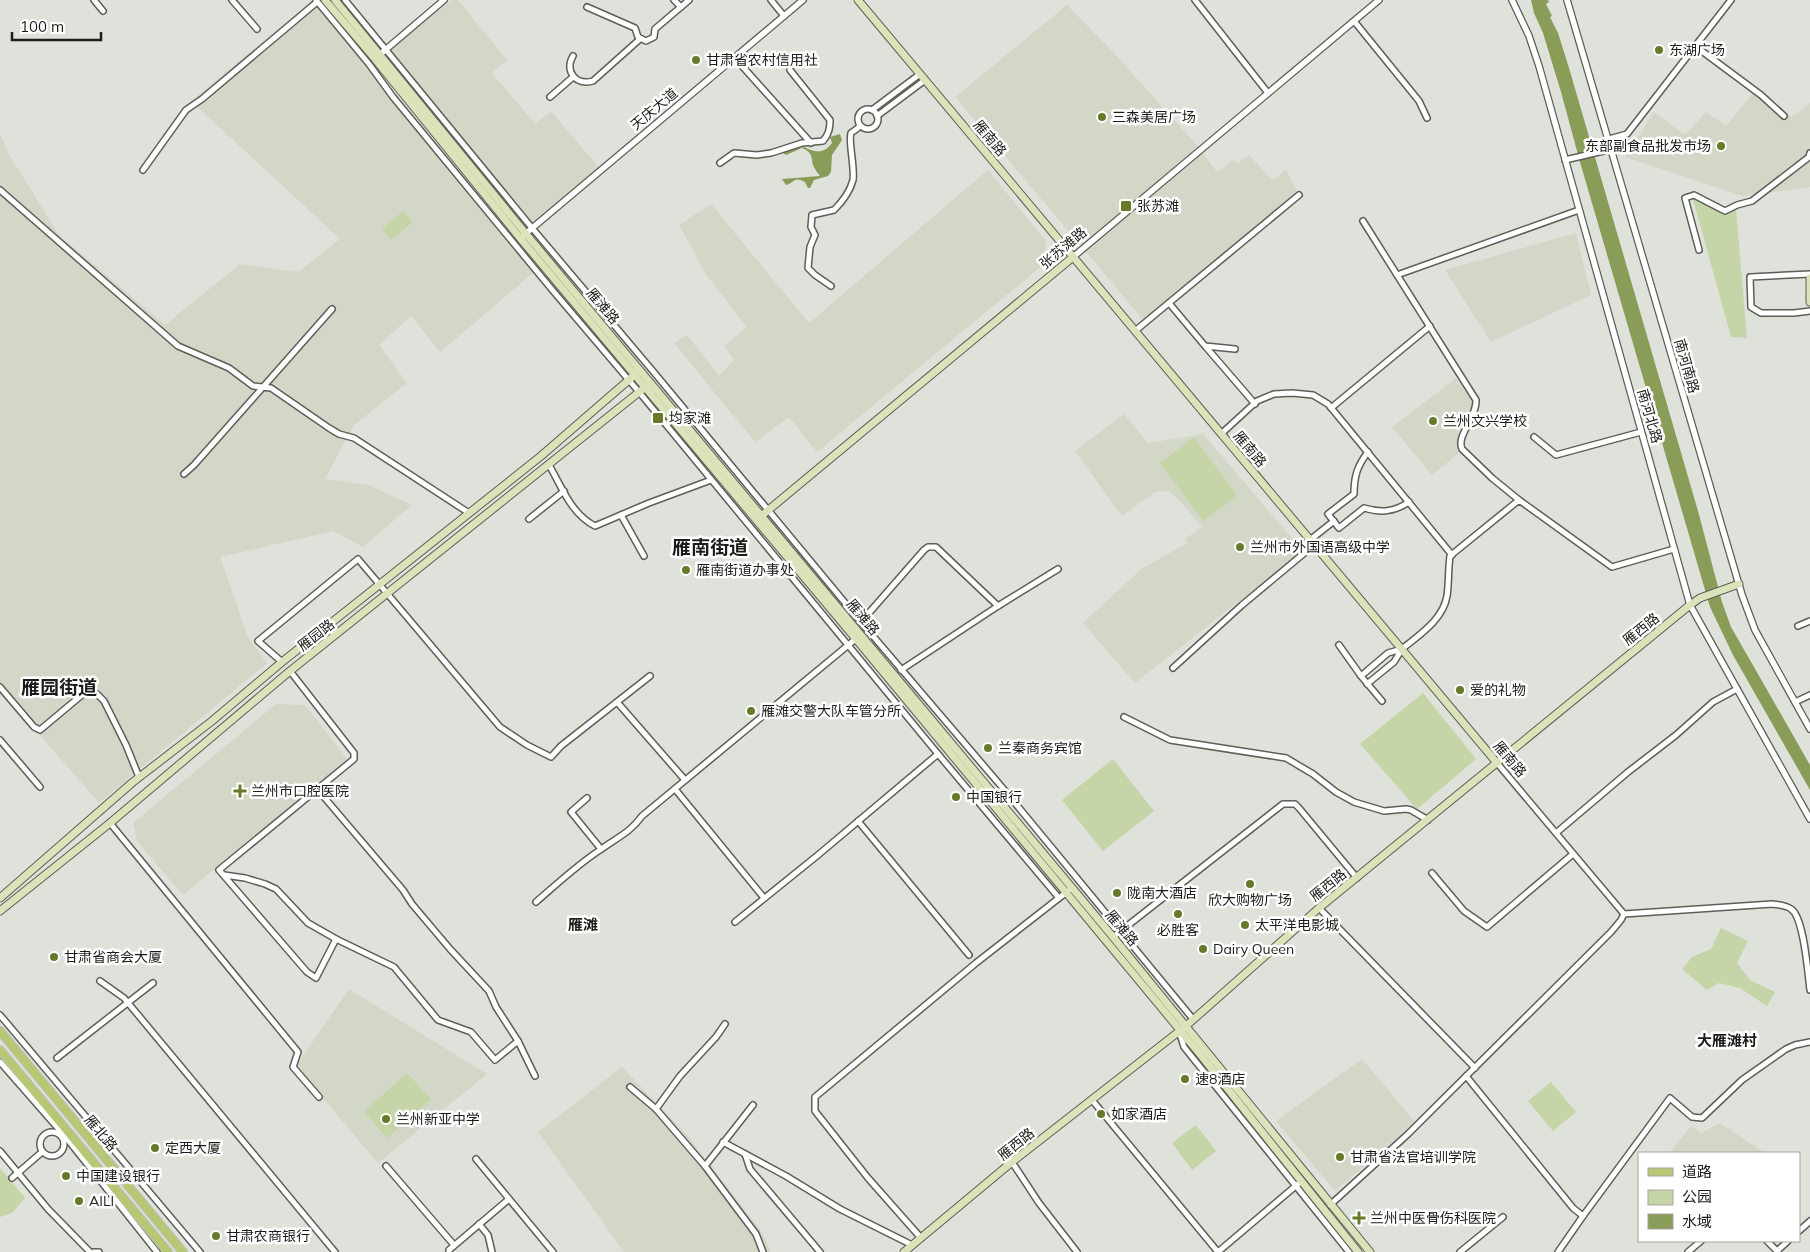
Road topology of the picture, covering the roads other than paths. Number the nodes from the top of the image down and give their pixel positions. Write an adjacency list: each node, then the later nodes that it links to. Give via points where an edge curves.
1 (94, 0): 18 (street)
2 (232, 0): 21 (street)
3 (345, 0): 24 (street, 雁滩路)
4 (444, 0): 24 (street)
5 (674, 0): 17 (street)
6 (689, 0): 17 (street)
7 (771, 0): 19 (street)
8 (804, 0): 19 (street, 天庆大道)
9 (858, 0): 28 (main road, 雁南路)
10 (1195, 0): 31 (street)
11 (1379, 0): 20 (street, 张苏滩路)
12 (1512, 0): 42 (street, 南河北路, via 1537,58)
13 (1567, 0): 38 (street, 南河南路)
14 (1731, 0): 23 (street)
15 (324, 2): 24 (main road, 雁滩路); 44 (street, via 186,110); 65 (street, 雁滩路, via 393,97)
16 (587, 7): 22 (street, via 635,28)
17 (681, 7): 22 (street, via 655,29 652,40)
18 (103, 11)
19 (784, 16): 26 (street, 天庆大道)
20 (1354, 21): 31 (street, 张苏滩路); 36 (street, via 1419,101)
21 (257, 29)
22 (640, 39): 29 (street, via 593,81 582,82)
23 (1695, 46): 35 (street); 38 (street, via 1627,134)
24 (381, 54): 49 (main road, 雁滩路)
25 (573, 56): 29 (street, via 569,66)
26 (735, 58): 39 (street); 49 (street, 天庆大道)
27 (790, 70): 39 (street, via 830,120 828,135 823,141)
28 (920, 74): 30 (main road, 雁南路); 33 (street)
29 (573, 77): 32 (street)
30 (925, 80): 34 (street); 51 (main road, 雁南路)
31 (1268, 93): 51 (street, 张苏滩路)
32 (550, 97)
33 (872, 110): 34 (street); 37 (street, via 862,112 858,118)
34 (877, 116): 37 (street, via 874,127)
35 (1784, 116)
36 (1427, 118)
37 (860, 126): 54 (street, via 850,138 854,166 847,194 834,210 812,215 815,236 810,247 808,268)
38 (1609, 139): 40 (street, 南河南路)
39 (810, 143): 43 (street, via 771,153 734,154)
40 (1612, 149): 42 (street); 92 (street, 南河南路)
41 (1810, 153): 50 (street, via 1752,201 1725,210 1694,195 1685,198)
42 (1565, 160): 47 (street, 南河北路)
43 (720, 163)
44 (143, 170)
45 (0, 190): 67 (street, via 178,346 229,368 253,386)
46 (1299, 196): 56 (street)
47 (1579, 210): 52 (street); 71 (street, 南河北路)
48 (1363, 221): 52 (street)
49 (526, 233): 63 (main road, 雁滩路); 64 (street, 雁滩路)
50 (1699, 250)
51 (1073, 257): 60 (main road, 雁南路); 83 (main road, 张苏滩路)
52 (1397, 275): 59 (street)
53 (1810, 276): 55 (main road); 58 (street, via 1750,277 1751,306 1761,314)
54 (831, 286)
55 (1810, 302)
56 (1169, 303): 60 (street); 61 (street)
57 (332, 308): 67 (street)
58 (1810, 311)
59 (1430, 326): 70 (street); 79 (street, via 1476,400 1474,414 1460,444 1462,450)
60 (1135, 331): 72 (main road, 雁南路)
61 (1205, 346): 62 (street); 69 (street)
62 (1235, 349)
63 (638, 372): 65 (main road, 雁园路); 66 (main road, 雁滩路)
64 (658, 376): 66 (street); 83 (street, 雁滩路)
65 (628, 380): 68 (street, 雁滩路); 81 (main road, 雁园路)
66 (648, 384): 68 (main road, 雁园路); 83 (main road, 雁滩路)
67 (262, 387): 76 (street); 81 (street, via 271,388 328,428 354,438)
68 (639, 392): 75 (main road, 雁园路); 77 (street, 雁滩路)
69 (1255, 404): 70 (street, via 1274,394 1292,393 1313,395); 72 (street)
70 (1331, 408): 74 (street)
71 (1641, 432): 73 (street, via 1556,455); 88 (street, 南河北路)
72 (1221, 434): 87 (main road, 雁南路)
73 (1534, 437)
74 (1368, 452): 80 (street); 85 (street, via 1354,479 1354,494 1328,514)
75 (549, 465): 78 (street); 94 (main road, 雁园路)
76 (184, 474)
77 (711, 480): 82 (street); 86 (street, 雁滩路)
78 (564, 491): 82 (street, via 567,500 586,522 595,526); 84 (street)
79 (1519, 500): 88 (street, via 1612,568); 89 (street)
80 (1409, 502): 85 (street, via 1387,512 1364,508 1339,528); 89 (street)
81 (469, 513): 93 (main road, 雁园路)
82 (621, 515): 90 (street)
83 (762, 515): 86 (street); 98 (street, 雁滩路); 100 (main road, 雁滩路)
84 (529, 519)
85 (1334, 521): 87 (street)
86 (749, 526): 101 (street, 雁滩路)
87 (1312, 542): 103 (main road, 雁南路); 105 (street)
88 (1674, 549): 95 (street, 南河北路)
89 (1452, 555): 103 (street, via 1447,598 1442,610 1435,621)
90 (644, 556)
91 (1058, 569): 96 (street)
92 (1738, 584): 95 (main road, 雁西路); 116 (street, 南河南路, via 1755,630)
93 (380, 585): 94 (street); 104 (main road, 雁园路); 104 (street, via 358,559 258,641)
94 (388, 594): 107 (main road, 雁园路); 115 (street, via 500,727 551,757)
95 (1690, 605): 112 (street, 南河北路); 123 (main road, 雁西路)
96 (998, 606): 98 (street, via 932,547 924,550); 106 (street)
97 (1810, 621): 99 (street)
98 (861, 622): 106 (street, 雁滩路)
99 (1798, 626)
100 (859, 636): 101 (street); 119 (main road, 雁滩路); 140 (main road, 雁滩路)
101 (848, 645): 121 (street, 雁滩路); 125 (street)
102 (1339, 646): 109 (street)
103 (1402, 649): 109 (street, via 1388,653); 110 (street, via 1394,662); 123 (main road, 雁南路)
104 (282, 662): 107 (main road); 124 (main road, 雁园路, via 212,722)
105 (1173, 668)
106 (901, 670): 149 (street, 雁滩路)
107 (290, 671): 128 (street, via 354,752 354,759); 133 (main road, 雁园路)
108 (650, 676): 115 (street)
109 (1360, 676): 110 (street)
110 (1367, 684): 114 (street)
111 (0, 688): 124 (street, via 40,730 83,694 97,694 104,701)
112 (1737, 689): 130 (street, 南河北路); 134 (street, via 1714,702)
113 (1810, 695): 116 (street)
114 (1382, 701)
115 (617, 702): 125 (street)
116 (1795, 702): 118 (street, 南河南路)
117 (1124, 717): 131 (street, via 1170,740 1286,758 1354,802 1384,811 1406,809)
118 (1810, 729)
119 (934, 733): 121 (street); 140 (main road, 雁滩路)
120 (0, 740): 126 (street)
121 (926, 740): 122 (street, 雁滩路)
122 (938, 754): 132 (street); 143 (street, 雁滩路)
123 (1497, 763): 131 (main road, 雁西路); 134 (street, 雁南路)
124 (139, 777): 141 (main road, 雁园路)
125 (685, 780): 127 (street)
126 (40, 787)
127 (675, 789): 135 (street, via 642,816 636,825); 142 (street)
128 (318, 790): 138 (street, via 219,870); 163 (street, via 489,991)
129 (588, 798): 135 (street, via 571,812)
130 (1810, 819)
131 (1428, 820): 139 (main road, 雁西路)
132 (858, 821): 142 (street); 152 (street)
133 (110, 823): 146 (main road, 雁园路); 172 (street, via 298,1052 293,1067)
134 (1556, 833): 136 (street, 雁南路)
135 (600, 849): 144 (street)
136 (1573, 854): 137 (street, via 1487,927 1464,911); 147 (street, 雁南路)
137 (1432, 873)
138 (224, 875): 151 (street, via 245,878 276,890 308,923); 151 (street, via 307,972 316,978)
139 (1357, 878): 145 (main road, 雁西路); 149 (street, via 1295,804 1282,804)
140 (1069, 890): 143 (street); 150 (main road, 雁滩路); 162 (main road, 雁滩路)
141 (0, 898)
142 (764, 898): 148 (street)
143 (1059, 898): 196 (street, via 815,1097 814,1111)
144 (536, 902)
145 (1319, 908): 158 (main road, 雁西路); 168 (street)
146 (0, 911)
147 (1624, 914): 155 (street, via 1772,904 1786,906 1796,913 1799,920); 168 (street, via 1611,932)
148 (735, 922)
149 (1120, 932): 150 (street); 158 (street, 雁滩路)
150 (1113, 937): 160 (main road, 雁滩路)
151 (336, 938): 163 (street, via 394,967 438,1020 471,1032 495,1060)
152 (969, 955)
153 (100, 981): 156 (street)
154 (153, 983): 156 (street)
155 (1810, 990)
156 (128, 1002): 166 (street); 209 (street)
157 (0, 1015): 208 (street)
158 (1193, 1019): 160 (main road, 雁西路)
159 (725, 1024): 175 (street)
160 (1186, 1026): 162 (main road, 雁西路); 188 (main road, 雁滩路)
161 (0, 1031): 176 (main road, 雁北路)
162 (1179, 1031): 173 (main road, 雁西路); 188 (main road, 雁滩路)
163 (518, 1042): 169 (street)
164 (1810, 1042): 191 (street, via 1795,1045 1742,1080 1702,1118 1692,1117 1670,1098)
165 (0, 1050): 177 (main road, 雁北路)
166 (57, 1058)
167 (0, 1062): 177 (street)
168 (1475, 1068): 170 (street)
169 (535, 1076)
170 (1466, 1076): 190 (street); 191 (street, via 1573,1208)
171 (630, 1087): 175 (street)
172 (319, 1097)
173 (1092, 1100): 183 (main road, 雁西路); 217 (street)
174 (752, 1106): 178 (street)
175 (656, 1109): 185 (street)
176 (78, 1125): 177 (street); 207 (main road, 雁北路)
177 (64, 1135): 180 (street, via 64,1146 59,1154 50,1156); 180 (street, via 53,1132 44,1135 40,1143); 205 (street); 206 (main road, 雁北路)
178 (723, 1142): 181 (street); 185 (street)
179 (0, 1151): 186 (street)
180 (42, 1152): 186 (street)
181 (745, 1154): 201 (street, via 840,1209); 214 (street, via 750,1169)
182 (476, 1159): 189 (street)
183 (1012, 1162): 196 (main road, 雁西路); 216 (street)
184 (386, 1166): 200 (street)
185 (705, 1166): 213 (street, via 756,1234)
186 (18, 1172): 187 (street); 202 (street)
187 (12, 1178)
188 (1302, 1181): 190 (main road, 雁滩路); 217 (street); 218 (street); 219 (main road, 雁滩路)
189 (509, 1199): 194 (street); 212 (street)
190 (1330, 1205): 220 (main road, 雁滩路)
191 (1583, 1216): 222 (street)
192 (1503, 1217): 221 (street)
193 (1810, 1221): 195 (street)
194 (479, 1224): 200 (street); 211 (street, via 488,1235)
195 (1800, 1230)
196 (921, 1238): 201 (main road, 雁西路)
197 (1700, 1242): 223 (street)
198 (1768, 1242): 224 (street)
199 (1787, 1242): 224 (street)
200 (454, 1245): 210 (street)
201 (912, 1245): 215 (main road, 雁西路)
202 (90, 1252)
203 (94, 1252): 204 (street)
204 (99, 1252)
205 (157, 1252)
206 (168, 1252)
207 (184, 1252)
208 (200, 1252)
209 (335, 1252)
210 (449, 1252)
211 (492, 1252)
212 (553, 1252)
213 (763, 1252)
214 (820, 1252)
215 (904, 1252)
216 (1077, 1252)
217 (1218, 1252)
218 (1349, 1252)
219 (1358, 1252)
220 (1370, 1252)
221 (1460, 1252)
222 (1558, 1252)
223 (1688, 1252)
224 (1778, 1252)

